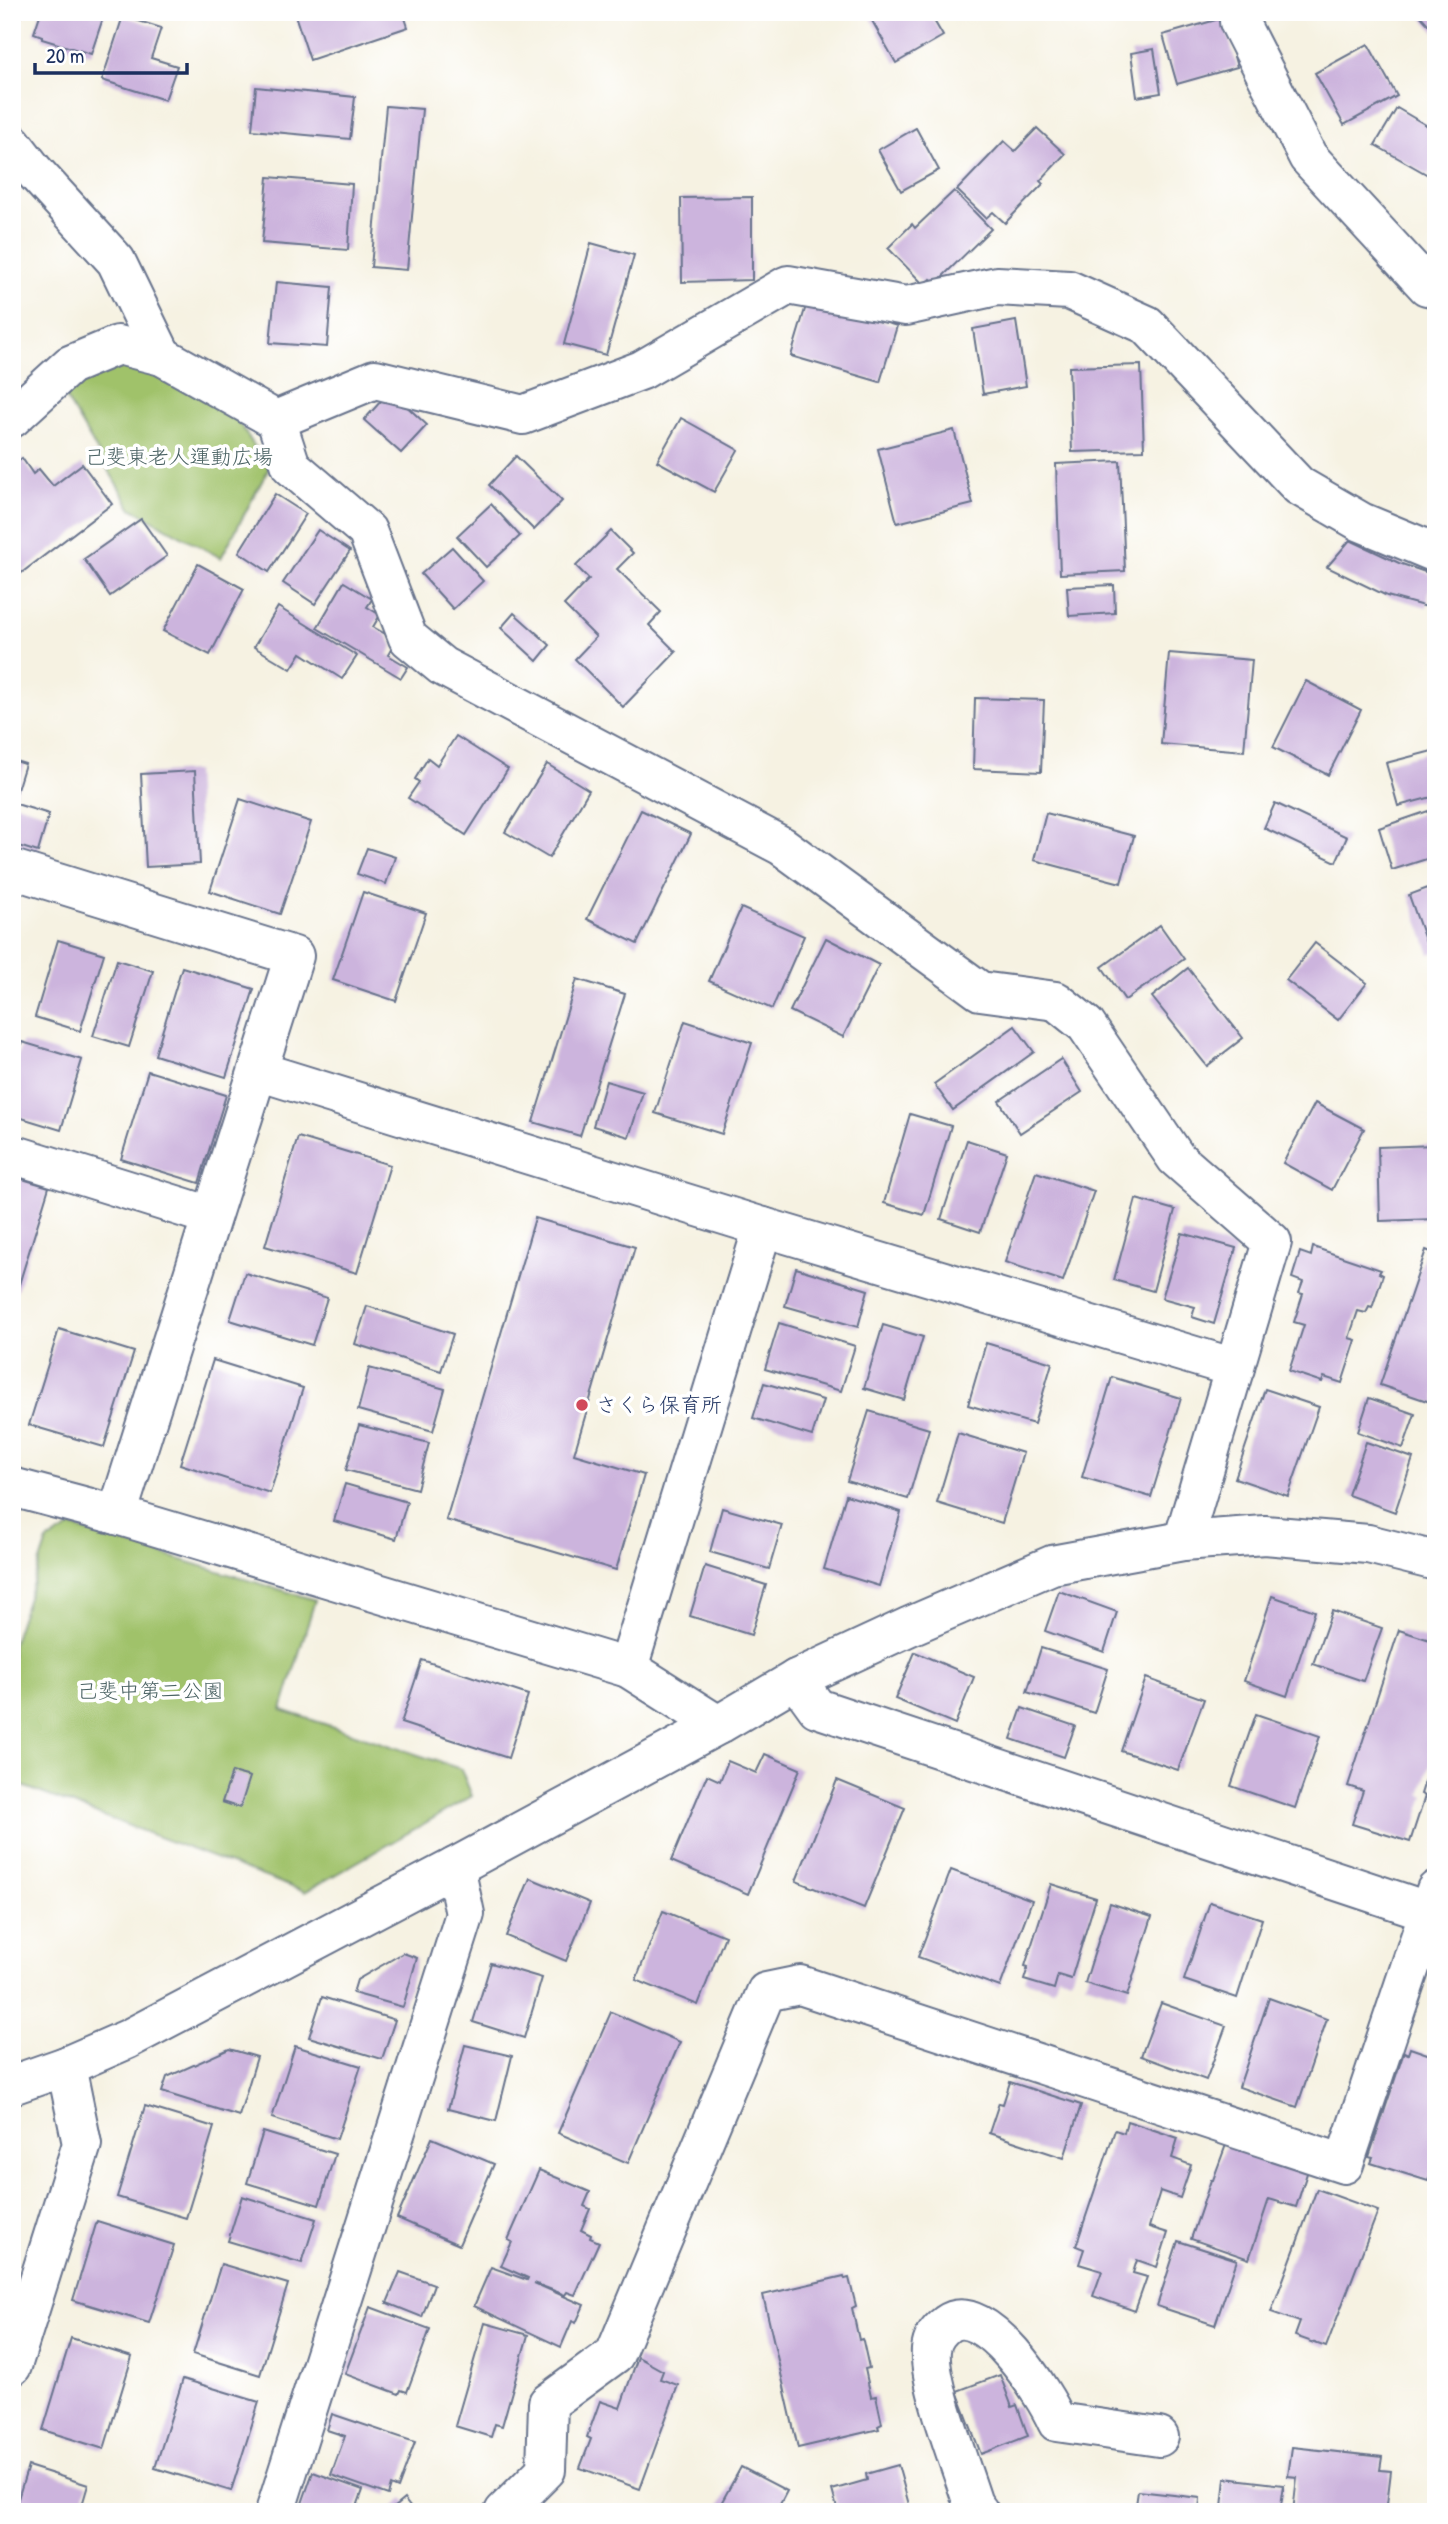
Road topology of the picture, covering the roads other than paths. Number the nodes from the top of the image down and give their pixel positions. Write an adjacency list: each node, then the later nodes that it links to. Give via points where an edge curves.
1 (1240, 12): 3 (street, via 1239,22 1308,158 1427,286)
2 (12, 143): 4 (street, via 116,261)
3 (1436, 288)
4 (162, 356): 5 (street, via 118,345 70,365); 6 (street)
5 (12, 418)
6 (276, 421): 7 (street, via 375,379 523,415 642,370 788,285 906,306 997,286 1069,290 1147,325 1299,486 1362,522); 13 (street, via 291,466 367,531 408,638 442,666 782,846 980,991 1056,1001 1086,1025 1177,1158 1272,1242)
7 (1436, 553)
8 (12, 869): 9 (street, via 293,956)
9 (258, 1071): 11 (street); 12 (street)
10 (12, 1154): 11 (street)
11 (211, 1216): 15 (street)
12 (763, 1227): 13 (street); 18 (street)
13 (1235, 1368): 16 (street)
14 (12, 1487): 15 (street)
15 (117, 1515): 18 (street)
16 (1183, 1541): 17 (street, via 1265,1535 1342,1541); 19 (street, via 1052,1565)
17 (1436, 1562)
18 (628, 1668): 20 (street)
19 (796, 1679): 20 (street); 22 (street, via 817,1709)
20 (718, 1725): 21 (street)
21 (455, 1867): 23 (street, via 128,2039); 27 (street, via 465,1914)
22 (1433, 1905): 28 (street, via 1344,2164 800,1985 766,1992 615,2354 548,2403 547,2470)
23 (66, 2066): 24 (street); 25 (street, via 82,2144)
24 (12, 2085)
25 (12, 2366)
26 (1159, 2437): 29 (street, via 1057,2422 1034,2381 995,2335 963,2319 951,2321 934,2339 933,2374)
27 (275, 2512)
28 (504, 2512)
29 (979, 2512)

